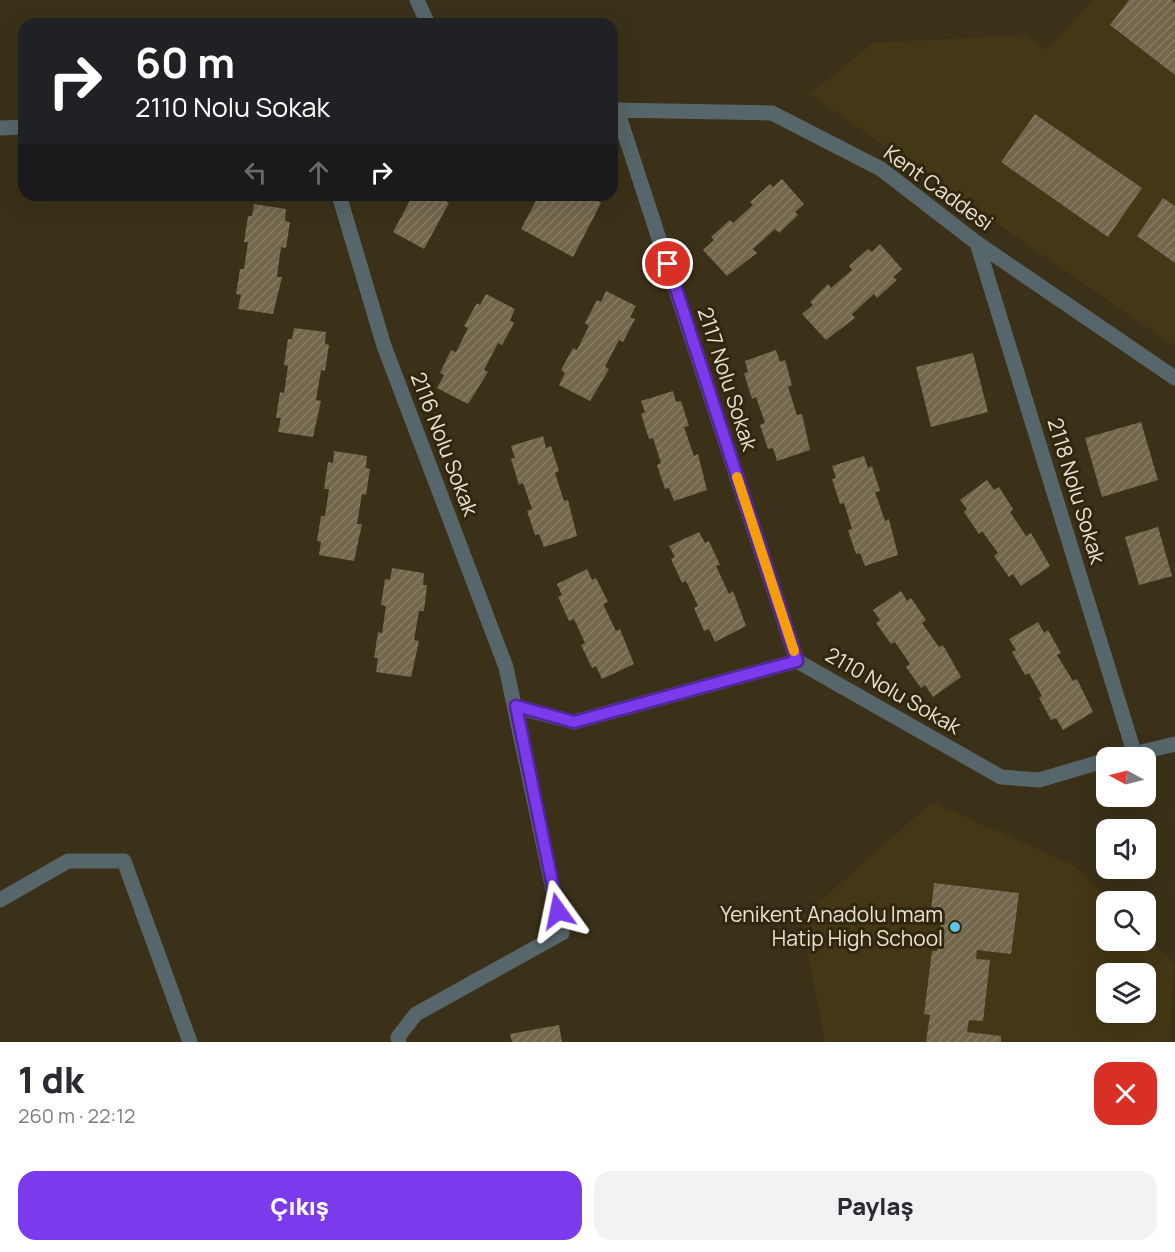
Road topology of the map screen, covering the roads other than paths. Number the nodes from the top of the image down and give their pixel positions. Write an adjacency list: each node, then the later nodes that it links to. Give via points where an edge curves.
1 (417, 0): 2 (street)
2 (425, 18)
3 (618, 110): 8 (street, Kent Caddesi, via 772,113 881,169)
4 (618, 119): 10 (street, 2117 Nolu Sokak)
5 (18, 127): 6 (street)
6 (0, 128)
7 (341, 201): 11 (street, 2116 Nolu Sokak, via 384,346 506,667)
8 (977, 243): 9 (street, Kent Caddesi); 13 (street, 2118 Nolu Sokak)
9 (1175, 378)
10 (797, 661): 11 (street, 2110 Nolu Sokak, via 574,722); 15 (street, 2110 Nolu Sokak, via 1001,777 1040,780)
11 (516, 706): 18 (street, 2116 Nolu Sokak, via 562,933 416,1014 398,1037)
12 (1175, 744): 14 (street)
13 (1132, 747)
14 (1156, 748)
15 (1096, 763)
16 (0, 900): 17 (street, via 68,861 124,861)
17 (190, 1042)
18 (399, 1042)

